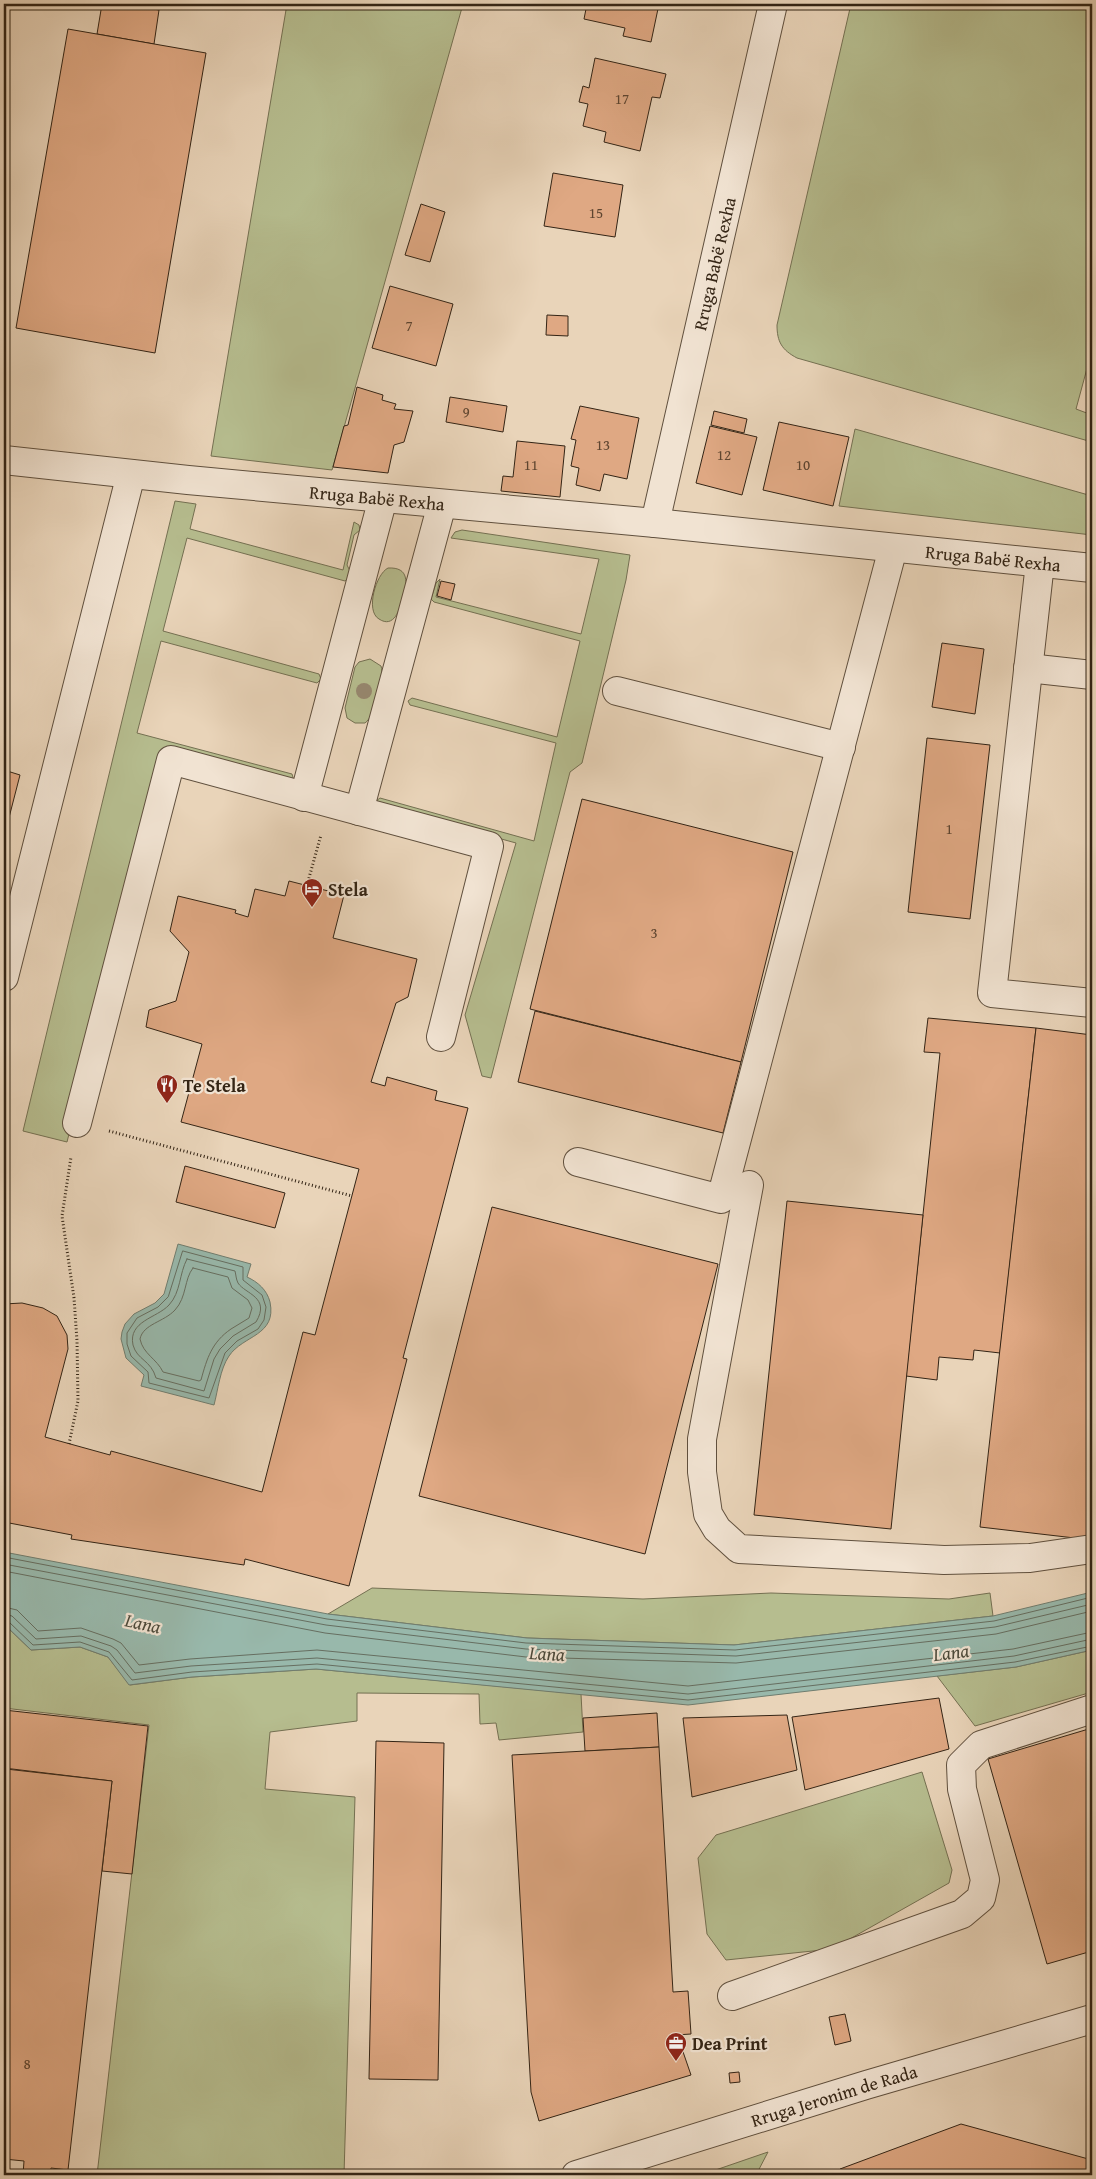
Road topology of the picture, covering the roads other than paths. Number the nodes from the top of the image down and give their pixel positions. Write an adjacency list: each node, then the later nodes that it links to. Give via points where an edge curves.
1 (773, 4): 6 (street, Rruga Babë Rexha)
2 (4, 460): 3 (street, Rruga Babë Rexha)
3 (131, 474): 4 (street, Rruga Babë Rexha); 16 (street)
4 (383, 498): 5 (street, Rruga Babë Rexha); 14 (street)
5 (442, 504): 6 (street, Rruga Babë Rexha); 15 (street)
6 (655, 523): 7 (street, Rruga Babë Rexha)
7 (893, 548): 8 (street, Rruga Babë Rexha); 13 (street)
8 (1040, 563): 9 (street, Rruga Babë Rexha); 10 (street)
9 (1092, 568)
10 (1028, 668): 11 (street); 17 (street, via 992,993)
11 (1092, 675)
12 (617, 691): 13 (street)
13 (841, 747): 20 (street, via 721,1199)
14 (304, 797): 15 (street); 19 (street, via 171,760)
15 (359, 811): 18 (street, via 489,846)
16 (4, 977)
17 (1092, 1003)
18 (441, 1037)
19 (76, 1123)
20 (578, 1162)
21 (749, 1185): 22 (street, via 702,1440 704,1492 708,1514 717,1529 739,1549 934,1559 1030,1558)
22 (1092, 1549)
23 (1092, 1709): 24 (street, via 981,1745 960,1765 962,1789 985,1880 981,1898 962,1914)
24 (732, 1996)
25 (1092, 2019): 26 (street, Rruga Jeronim de Rada)
26 (576, 2175)

